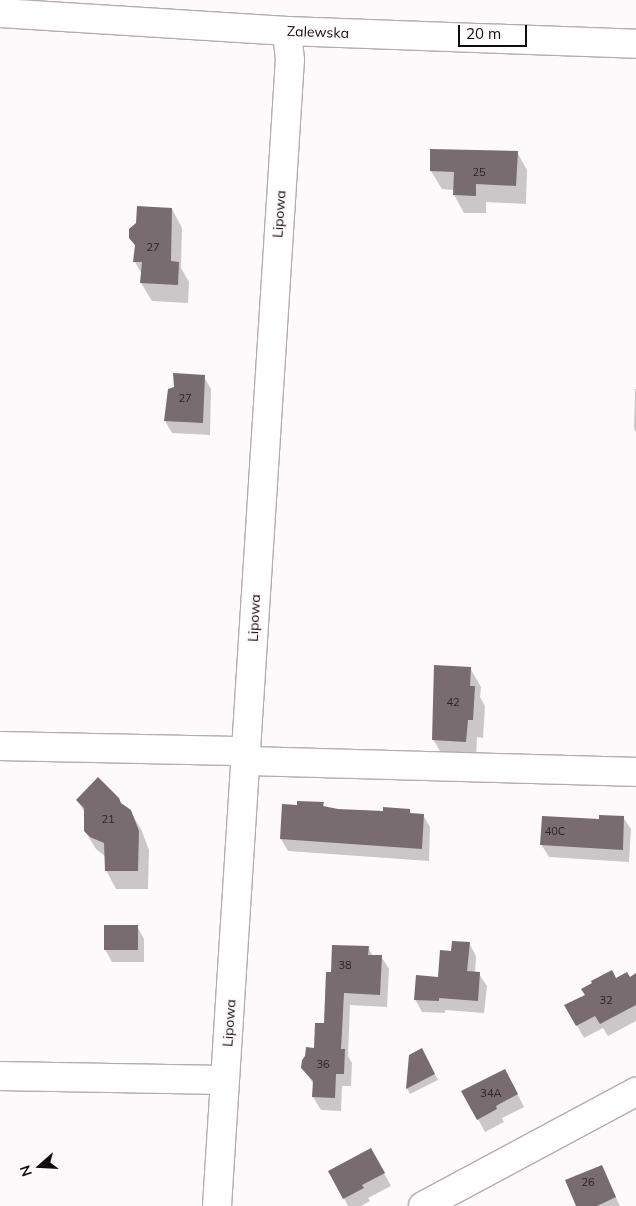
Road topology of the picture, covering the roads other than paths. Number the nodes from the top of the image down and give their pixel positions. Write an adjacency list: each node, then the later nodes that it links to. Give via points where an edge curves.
1 (0, 13): 2 (street, Zalewska)
2 (287, 31): 3 (street, Zalewska); 5 (street, Lipowa, via 290,60)
3 (636, 44)
4 (0, 746): 5 (street)
5 (246, 756): 6 (street); 8 (street, Lipowa)
6 (636, 772)
7 (0, 1076): 8 (street)
8 (225, 1080): 10 (street, Lipowa)
9 (636, 1092): 11 (street)
10 (217, 1206)
11 (424, 1206)

